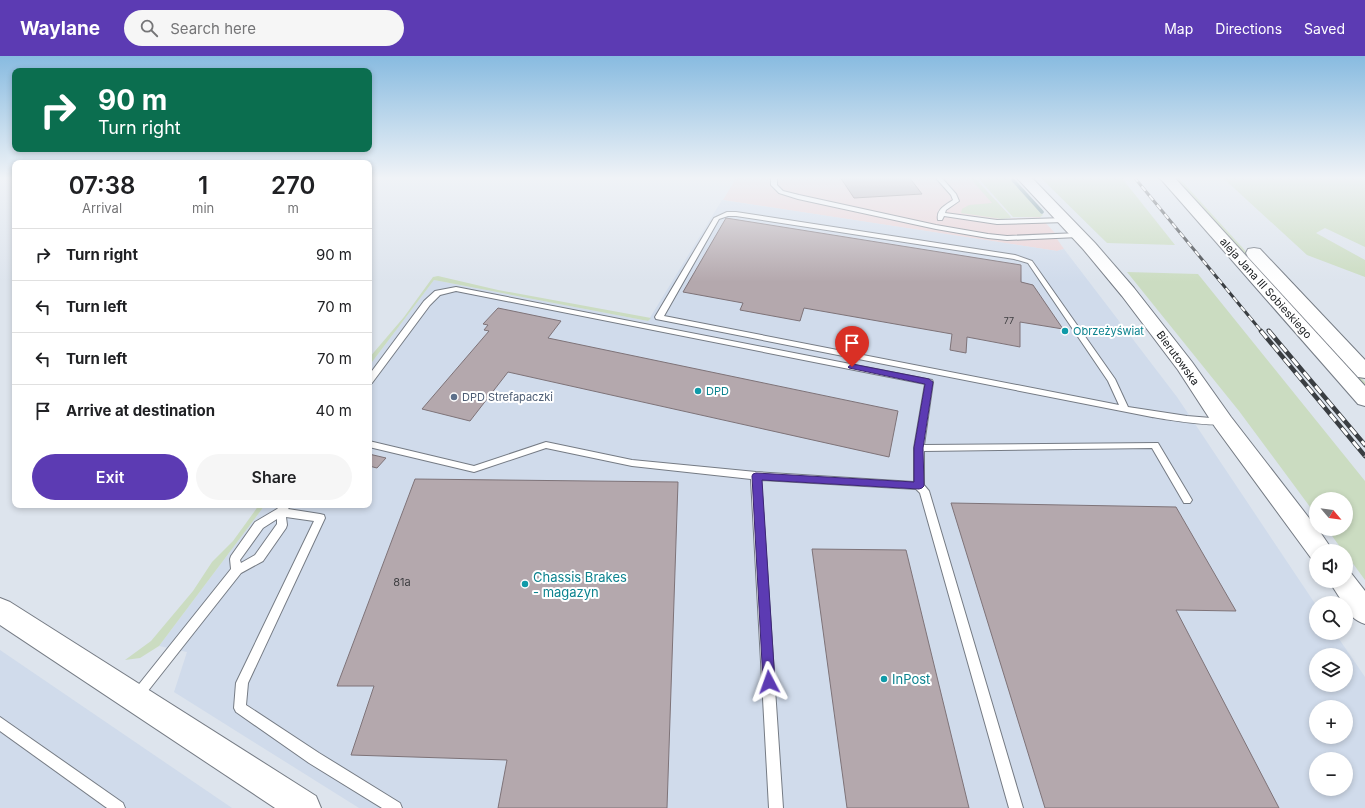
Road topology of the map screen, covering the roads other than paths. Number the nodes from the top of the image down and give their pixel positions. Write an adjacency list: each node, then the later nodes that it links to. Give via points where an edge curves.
1 (865, 212): 7 (lane)
2 (1056, 212): 6 (street, Bierutowska)
3 (1197, 212): 11 (street, aleja Jana III Sobieskiego)
4 (1216, 212): 9 (street, aleja Jana III Sobieskiego)
5 (941, 214): 6 (lane, via 997,222); 7 (lane)
6 (1064, 220): 8 (street, Bierutowska)
7 (936, 227): 8 (lane, via 1007,238)
8 (1079, 235): 13 (street, Bierutowska, via 1149,318)
9 (1365, 372)
10 (372, 377): 15 (lane, via 426,303 438,293 456,289 929,382)
11 (1365, 399)
12 (1125, 409): 12 (lane, via 1083,400 658,317 717,218 728,214 1015,257 1030,262 1037,271 1112,381); 13 (lane, via 1195,421)
13 (1223, 422): 20 (street, Bierutowska)
14 (372, 445): 16 (lane, via 474,469 546,446 632,463)
15 (919, 448): 17 (lane); 18 (lane, via 1154,445)
16 (756, 476): 17 (lane); 30 (lane)
17 (919, 486): 31 (lane, via 924,491)
18 (1187, 500)
19 (284, 508): 21 (lane, via 259,525 235,559); 21 (lane, via 282,525 259,558); 29 (lane, via 320,518 242,683 240,708)
20 (1315, 544)
21 (236, 570): 25 (lane)
22 (1347, 588): 24 (street)
23 (0, 610): 25 (street)
24 (1365, 612)
25 (135, 698): 28 (street)
26 (0, 723): 27 (lane)
27 (118, 808)
28 (304, 808)
29 (395, 808)
30 (776, 808)
31 (1016, 808)

